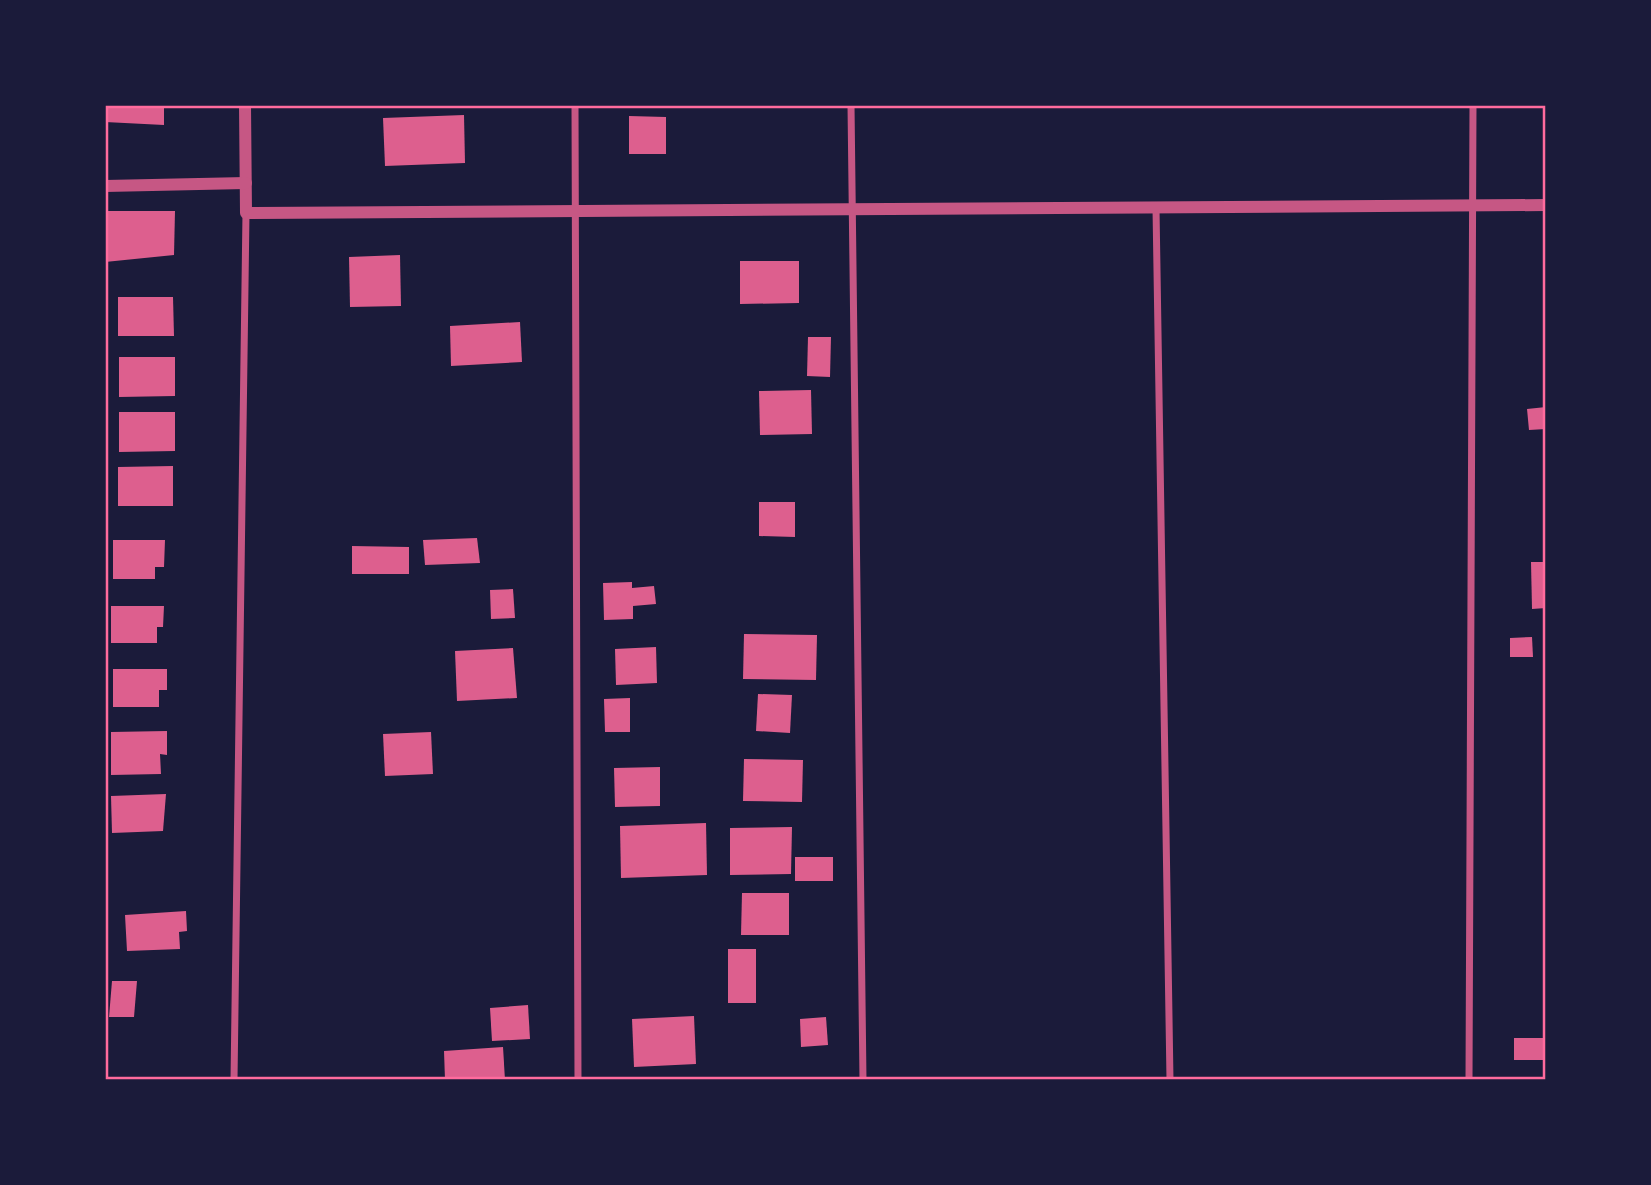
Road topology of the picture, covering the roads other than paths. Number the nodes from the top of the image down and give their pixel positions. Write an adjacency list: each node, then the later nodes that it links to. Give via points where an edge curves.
1 (245, 105): 5 (street)
2 (575, 105): 11 (street)
3 (851, 105): 10 (street)
4 (1473, 105): 8 (street)
5 (246, 183): 6 (street); 12 (street)
6 (105, 186)
7 (1546, 205): 8 (street)
8 (1474, 206): 9 (street); 17 (street)
9 (1156, 208): 10 (street); 16 (street)
10 (851, 210): 11 (street); 15 (street)
11 (576, 211): 12 (street); 14 (street)
12 (246, 213): 13 (street)
13 (234, 1080)
14 (578, 1080)
15 (863, 1080)
16 (1170, 1080)
17 (1469, 1080)

